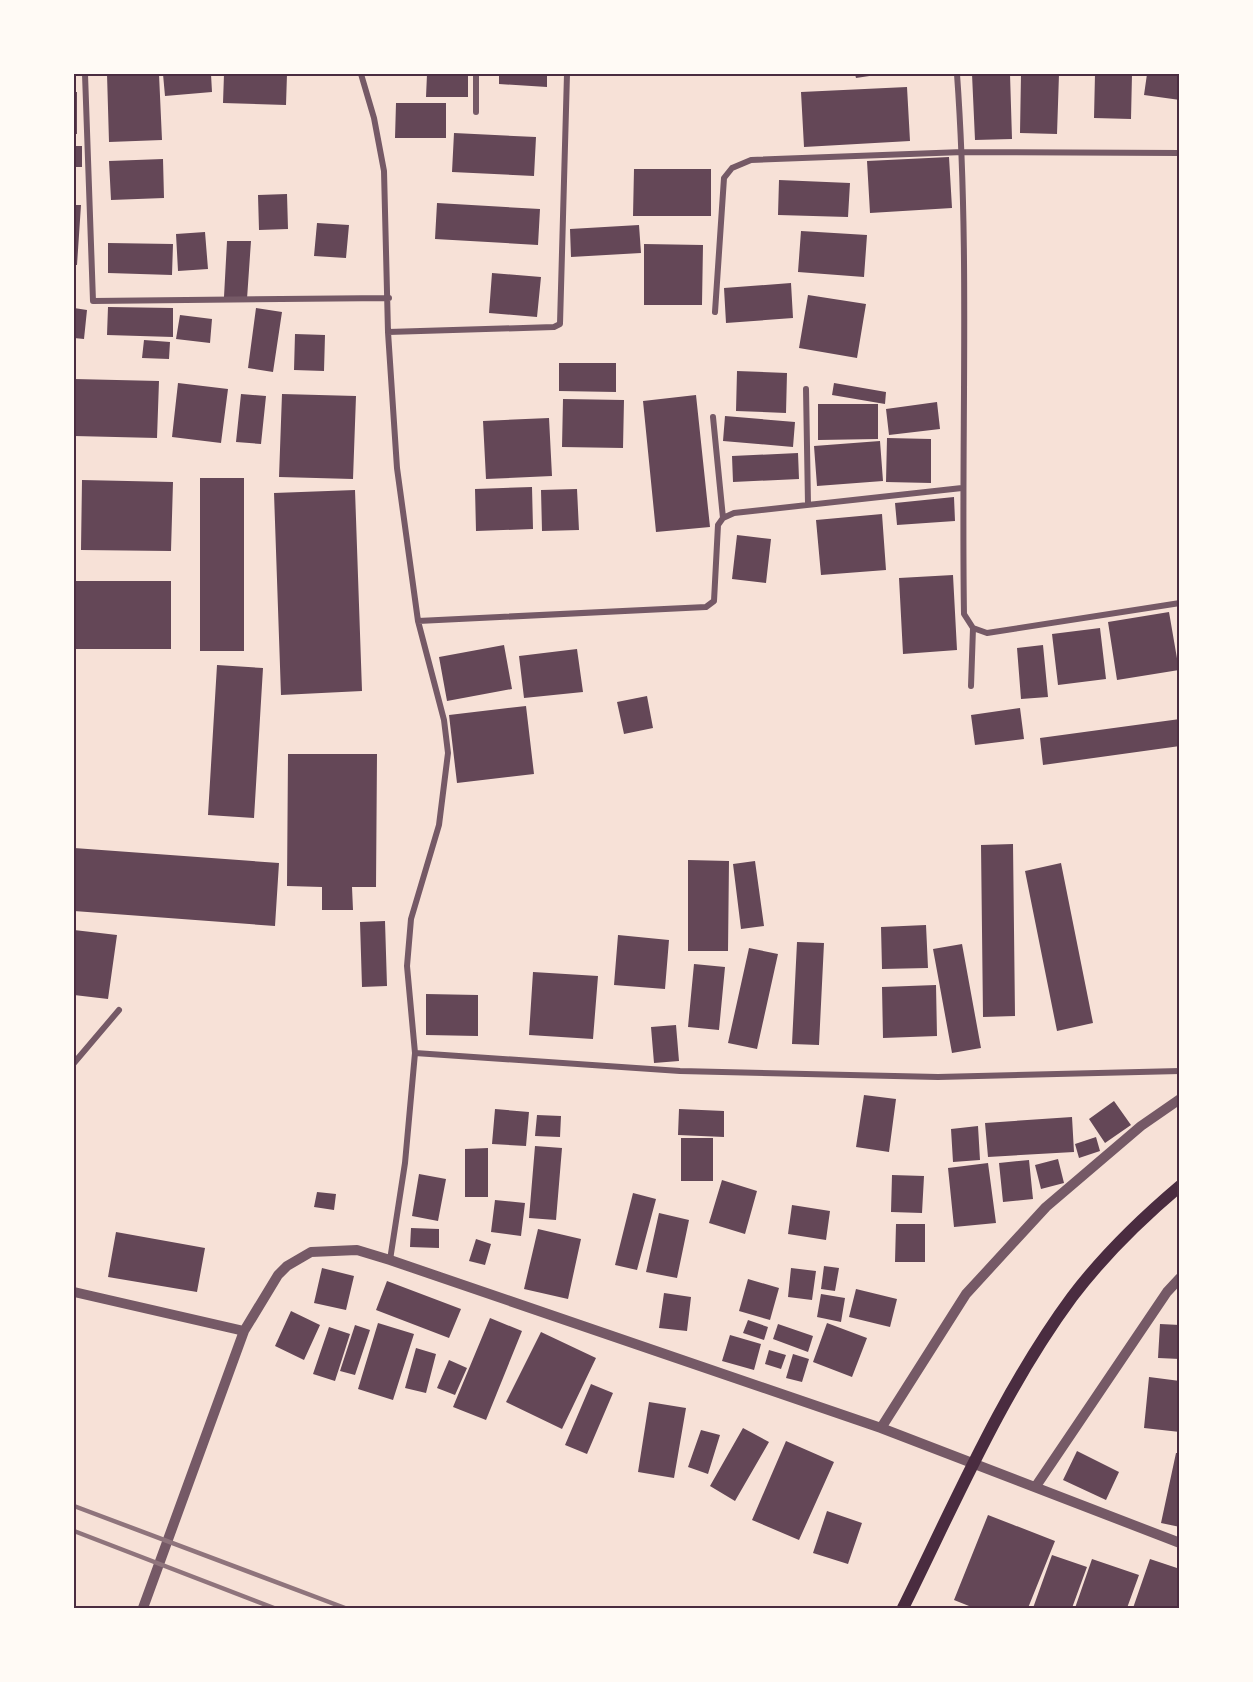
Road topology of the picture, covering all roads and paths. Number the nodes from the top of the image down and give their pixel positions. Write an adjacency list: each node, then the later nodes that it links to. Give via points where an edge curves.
1 (85, 74): 9 (street, via 93,301)
2 (361, 74): 9 (street, via 384,171)
3 (476, 74): 6 (street)
4 (567, 74): 11 (street, via 560,324)
5 (957, 74): 7 (street)
6 (476, 112)
7 (963, 152): 8 (street); 10 (street, via 751,160 732,168 724,178); 14 (street)
8 (1179, 153)
9 (389, 298): 11 (street)
10 (715, 312)
11 (388, 332): 18 (street, via 397,468)
12 (806, 389): 15 (street)
13 (713, 417): 16 (street)
14 (962, 489): 15 (street); 19 (street, via 964,614)
15 (808, 504): 16 (street, via 734,513)
16 (723, 518): 18 (street, via 718,525 714,601 706,607)
17 (1179, 603): 19 (street, via 987,633)
18 (418, 621): 22 (street, via 444,720 448,753 439,825 411,919 407,966)
19 (974, 628): 20 (street)
20 (971, 686)
21 (120, 1010): 23 (street)
22 (415, 1053): 24 (street, via 704,1071 938,1077); 27 (street, via 405,1163)
23 (74, 1062)
24 (1179, 1071)
25 (1179, 1099): 31 (street, via 1046,1207 966,1294)
26 (1179, 1186): 35 (main road, via 1138,1222 1067,1306 1008,1398)
27 (390, 1260): 30 (street, via 357,1250 311,1252 278,1275); 31 (street)
28 (1179, 1278): 32 (street)
29 (74, 1292): 30 (street)
30 (244, 1330): 34 (street)
31 (881, 1428): 32 (street)
32 (1036, 1486): 33 (street)
33 (1179, 1543)
34 (144, 1608)
35 (903, 1608)

